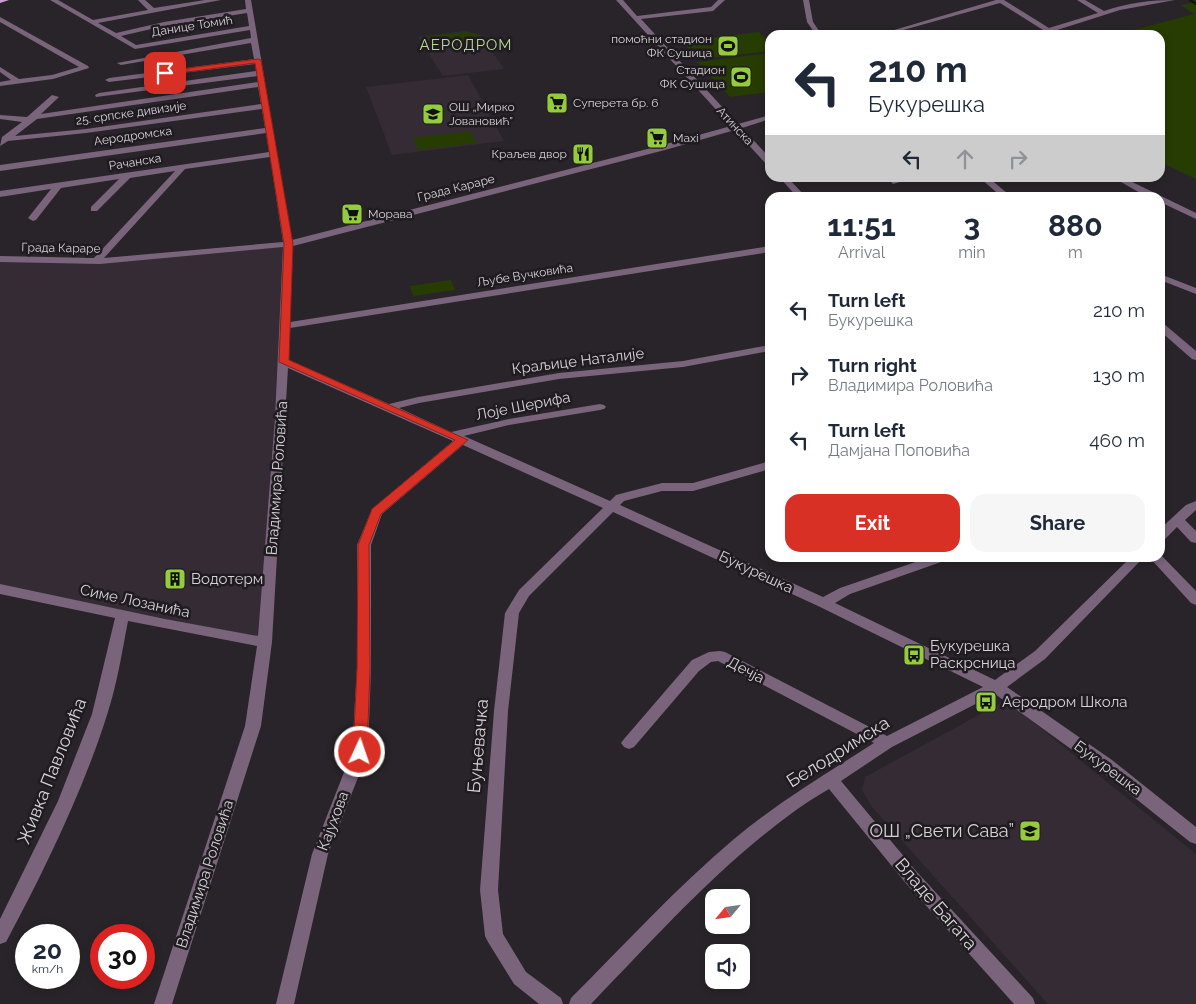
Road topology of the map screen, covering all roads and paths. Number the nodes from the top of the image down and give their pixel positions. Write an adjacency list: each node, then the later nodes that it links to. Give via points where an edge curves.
1 (6, 0): 12 (main road)
2 (53, 0): 19 (street)
3 (141, 0): 14 (street)
4 (218, 0): 13 (street)
5 (248, 0): 15 (street, Владимира Роловића)
6 (619, 0): 17 (street, Атинска)
7 (722, 0): 17 (street, via 716,8)
8 (806, 0): 21 (street, via 810,22)
9 (999, 0): 22 (street); 23 (street)
10 (1080, 0): 16 (street)
11 (1172, 0): 16 (street)
12 (0, 2)
13 (193, 2): 14 (street)
14 (152, 10): 19 (street)
15 (250, 10): 20 (street, Владимира Роловића); 25 (street)
16 (1104, 13): 24 (street)
17 (636, 18): 41 (street, Атинска)
18 (0, 19): 32 (street, via 85,68 54,77)
19 (94, 22): 25 (street)
20 (252, 28): 25 (street, Данице Томић, via 135,47); 26 (street, Владимира Роловића)
21 (816, 30)
22 (900, 30)
23 (1047, 30)
24 (1060, 30)
25 (117, 35)
26 (254, 40): 27 (street, Владимира Роловића); 28 (street)
27 (258, 60): 30 (street, Владимира Роловића); 31 (street)
28 (121, 62)
29 (0, 69): 32 (street)
30 (260, 73): 34 (street, Владимира Роловића); 35 (street)
31 (109, 80)
32 (17, 81): 33 (street)
33 (0, 84)
34 (262, 84): 37 (street, Владимира Роловића); 39 (street)
35 (99, 95)
36 (55, 97): 39 (street)
37 (265, 106): 42 (street, Владимира Роловића); 43 (street, 25. српске дивизије)
38 (0, 117): 39 (street)
39 (32, 118): 43 (street)
40 (765, 119): 41 (street, Града Караре)
41 (736, 128): 45 (street, Атинска); 61 (street, Града Караре)
42 (269, 130): 44 (street, Владимира Роловића); 47 (street, Аеродромска)
43 (2, 141)
44 (274, 154): 46 (street, Рачанска); 61 (street, Владимира Роловића)
45 (765, 158)
46 (184, 167): 48 (street, Рачанска); 64 (street)
47 (0, 168)
48 (127, 176): 52 (street, Рачанска); 58 (street)
49 (788, 182): 53 (street)
50 (989, 182): 54 (street)
51 (1126, 182): 55 (street)
52 (58, 186): 56 (street, Рачанска); 60 (street)
53 (797, 192)
54 (1002, 192)
55 (1146, 192)
56 (0, 194)
57 (1165, 201): 59 (street)
58 (94, 209)
59 (1196, 216)
60 (33, 218)
61 (288, 244): 64 (street, Града Караре); 67 (street, Владимира Роловића)
62 (765, 250): 67 (street, Љубе Вучковића)
63 (0, 259): 64 (street, Града Караре)
64 (96, 261)
65 (1165, 279): 66 (street)
66 (1196, 291)
67 (285, 326): 71 (street, Владимира Роловића)
68 (1165, 330): 70 (street)
69 (765, 349): 72 (street, Краљице Наталије, via 683,364 559,376)
70 (1196, 357)
71 (284, 362): 72 (street, Букурешка); 88 (street, Владимира Роловића)
72 (391, 407): 74 (street, Букурешка)
73 (600, 407): 74 (street, Лоје Шерифа, via 509,422)
74 (457, 437): 77 (street, Букурешка); 96 (street, Кајухова, via 376,512 364,545 360,752 320,854)
75 (765, 466): 77 (street, Буњевачка, via 693,487 648,490 620,498)
76 (1196, 505): 78 (street)
77 (610, 506): 86 (street, Букурешка); 97 (street, Буњевачка, via 524,593 512,613 507,651 489,890 494,936 520,978)
78 (1177, 520): 79 (street); 80 (street)
79 (1165, 531)
80 (1196, 539)
81 (928, 562): 86 (street, via 845,591)
82 (1133, 562): 89 (street, Белодримска, via 1035,659)
83 (1161, 562): 85 (street)
84 (0, 589): 87 (street, Симе Лозанића)
85 (1196, 600)
86 (823, 603): 89 (street, Букурешка)
87 (123, 615): 88 (street, Симе Лозанића); 94 (street, Живка Павловића, via 100,714 66,801)
88 (265, 642): 95 (street, Владимира Роловића, via 253,726)
89 (996, 687): 91 (street, Белодримска); 93 (street, Букурешка, via 1106,765)
90 (629, 743): 91 (street, Дечја, via 699,662 720,656)
91 (887, 743): 92 (street, Белодримска)
92 (830, 778): 98 (street, Белодримска, via 783,810 694,885); 99 (street, Владе Багата, via 910,876)
93 (1196, 837)
94 (0, 936)
95 (163, 1004)
96 (285, 1004)
97 (554, 1004)
98 (578, 1004)
99 (1026, 1004)

